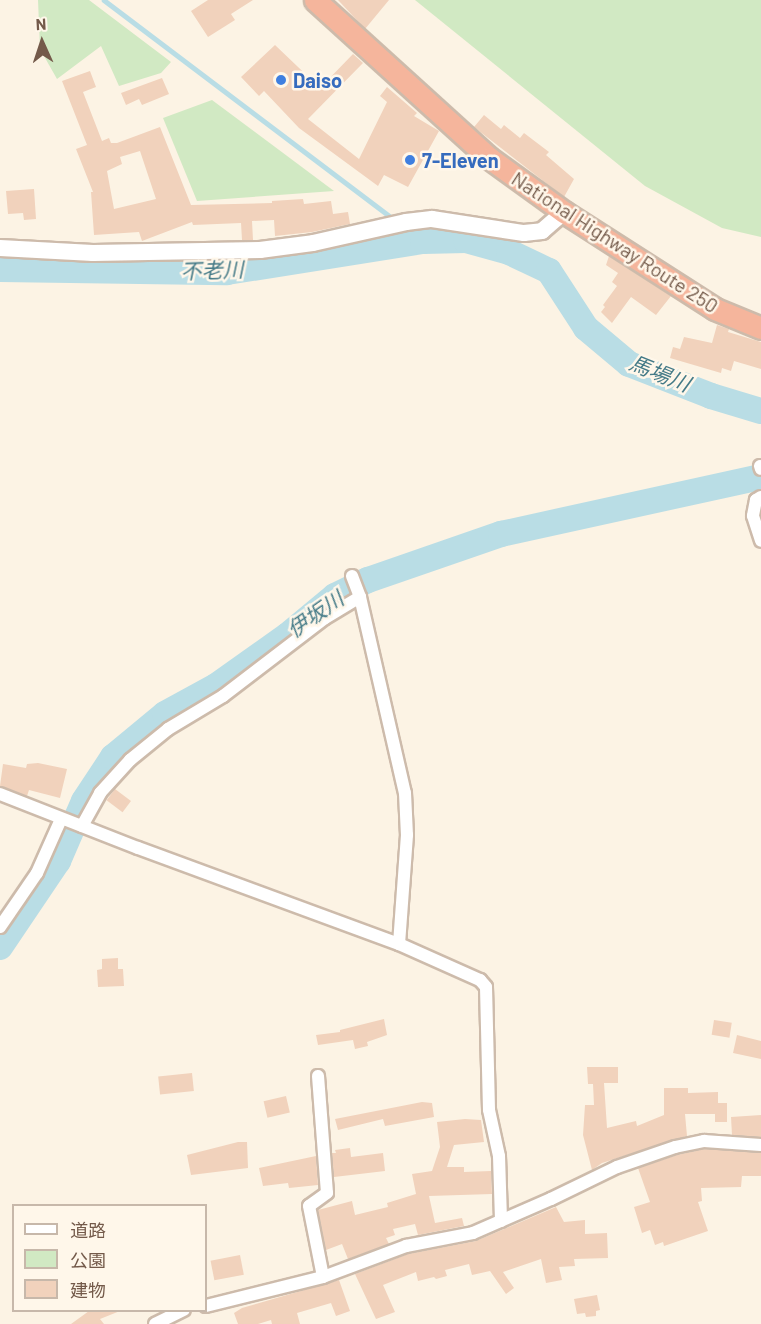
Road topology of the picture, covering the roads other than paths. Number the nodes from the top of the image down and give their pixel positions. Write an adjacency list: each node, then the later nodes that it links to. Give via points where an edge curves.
1 (315, 0): 2 (highway, National Highway Route 250, via 489,158)
2 (564, 212): 3 (main road, via 543,231 524,233 432,219 260,250 93,253); 4 (highway, National Highway Route 250, via 715,309)
3 (0, 248)
4 (761, 328)
5 (761, 497): 6 (street, via 756,500 753,516)
6 (761, 541)
7 (352, 578): 8 (street)
8 (360, 595): 10 (street, via 223,696 168,729 130,760); 12 (street, via 405,793 407,835)
9 (0, 794): 10 (street)
10 (72, 822): 11 (street); 12 (street)
11 (0, 927)
12 (399, 944): 15 (street, via 480,980 486,987 489,1110 499,1156)
13 (318, 1076): 16 (street, via 327,1193 309,1206)
14 (761, 1145): 15 (street, via 704,1141 675,1147 617,1167)
15 (501, 1221): 16 (street, via 473,1233 406,1246)
16 (323, 1277): 17 (street)
17 (207, 1306)
18 (182, 1312): 19 (street)
19 (155, 1324)

